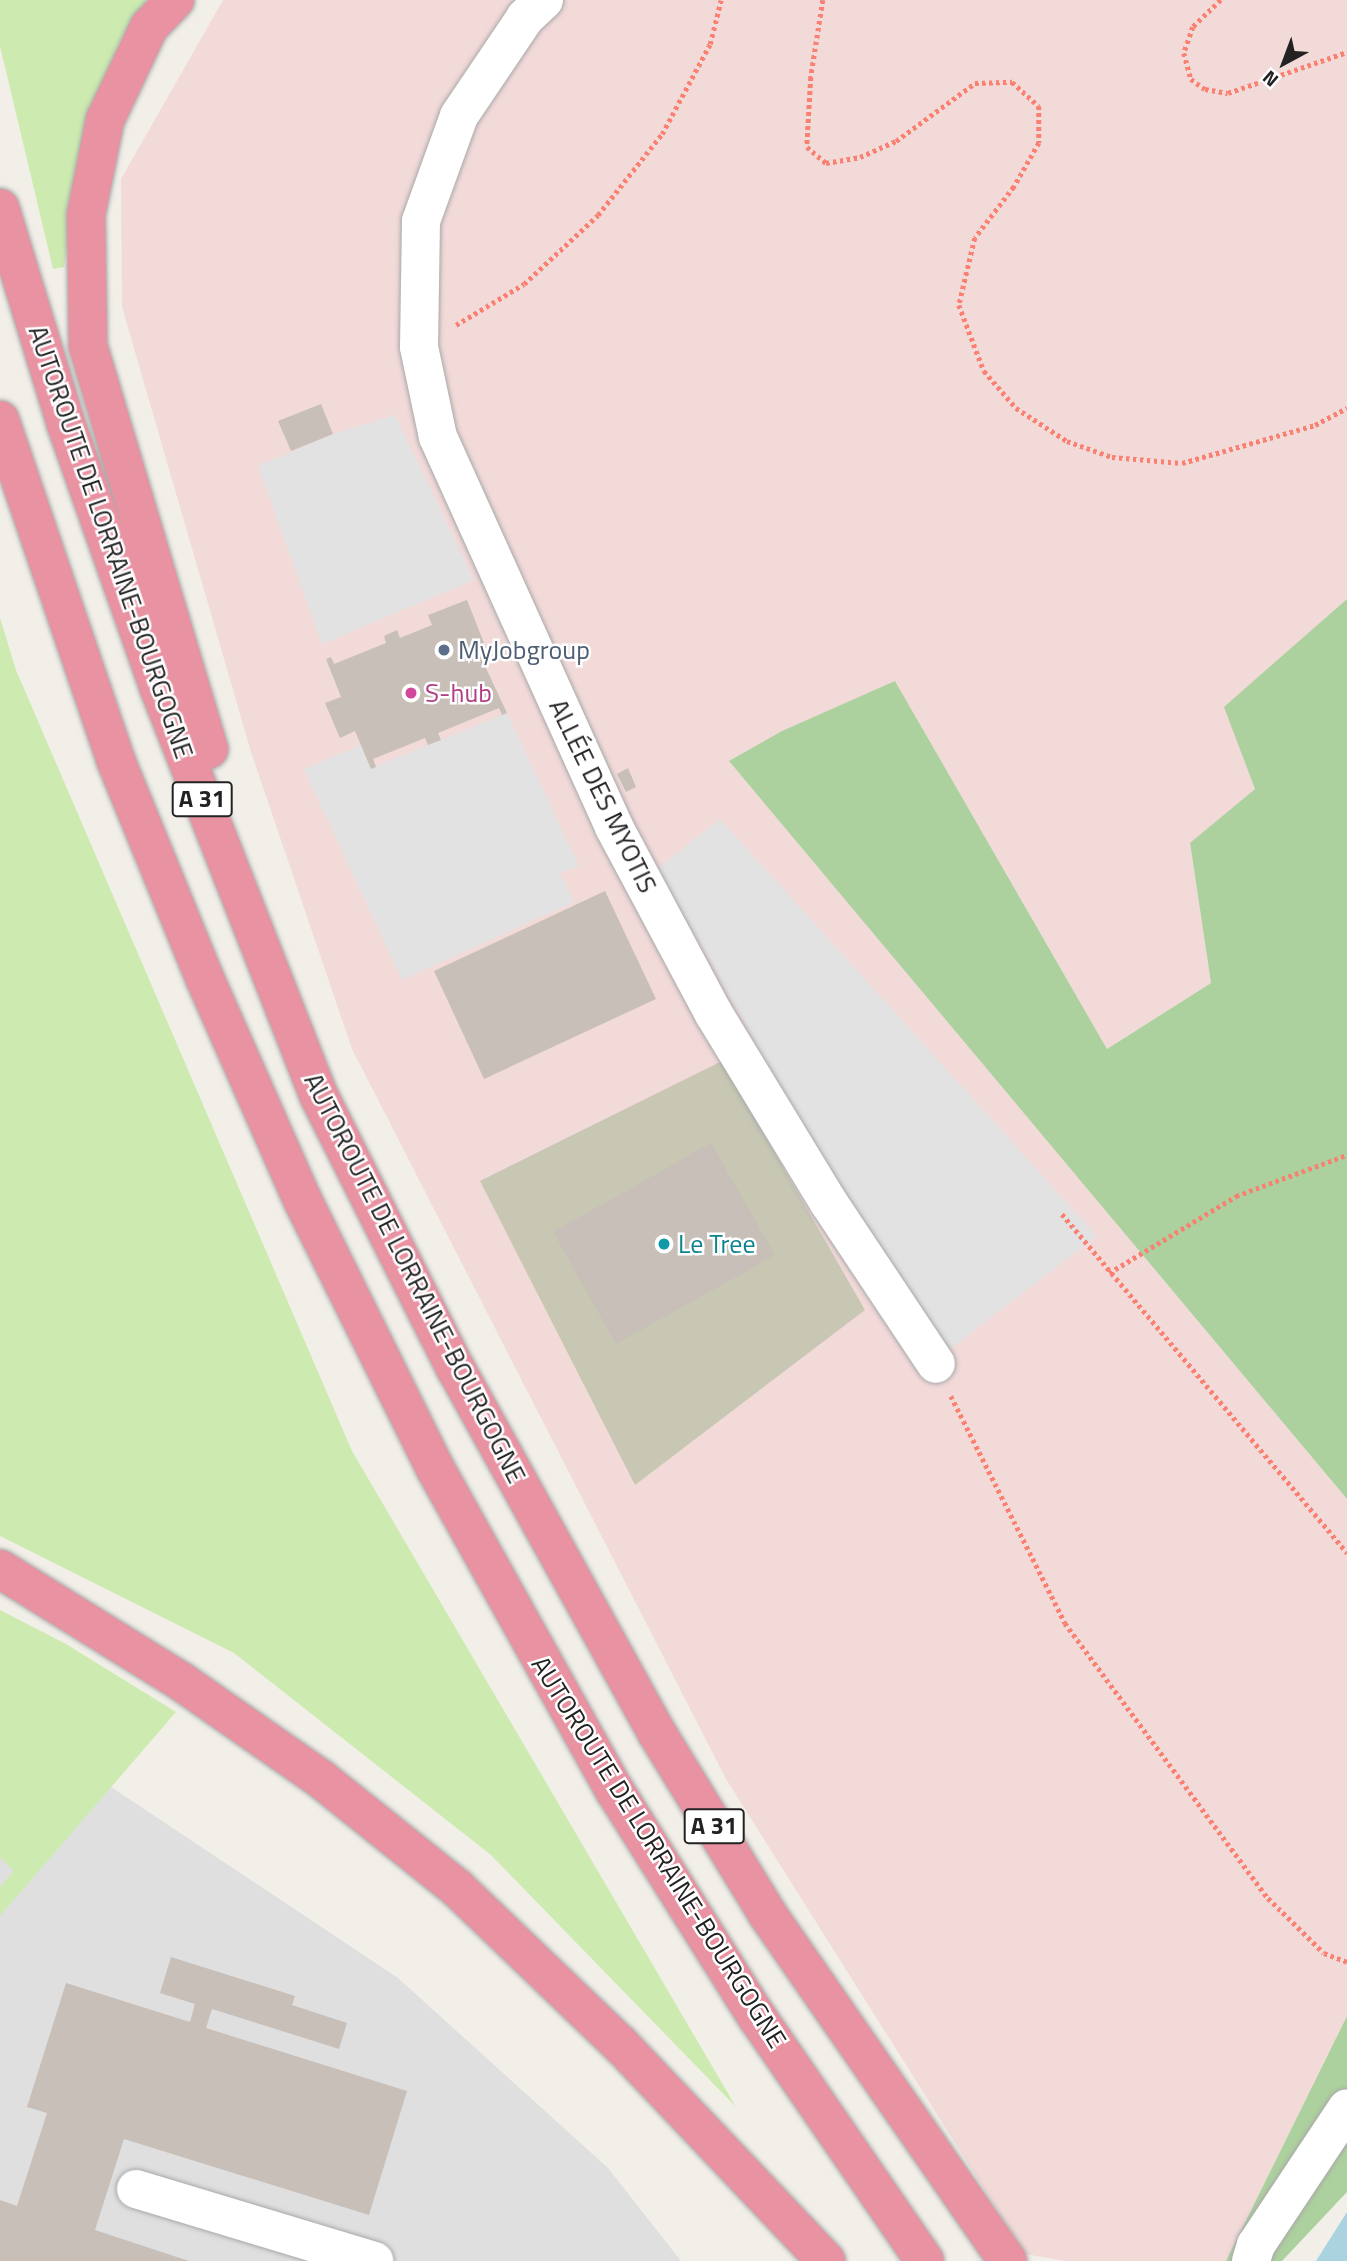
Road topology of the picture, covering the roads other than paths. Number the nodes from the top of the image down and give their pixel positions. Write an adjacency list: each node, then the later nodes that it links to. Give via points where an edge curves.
1 (175, 0): 6 (highway, via 149,27 105,120 86,215 88,346 200,726)
2 (544, 0): 5 (street, ALLÉE DES MYOTIS, via 525,18 459,116 421,221 419,347 438,437 614,827 714,1014)
3 (0, 208): 6 (highway, AUTOROUTE DE LORRAINE-BOURGOGNE / A 31, via 66,424 159,688 320,1098)
4 (0, 421): 14 (highway, AUTOROUTE DE LORRAINE-BOURGOGNE / A 31, via 116,761 205,979 303,1201 435,1468 615,1791 757,2017)
5 (936, 1364)
6 (456, 1369): 15 (highway, AUTOROUTE DE LORRAINE-BOURGOGNE / A 31, via 657,1733 768,1915)
7 (0, 1569): 9 (highway)
8 (0, 1582): 9 (highway)
9 (104, 1633): 13 (highway, via 321,1779 457,1888 621,2045)
10 (1347, 2108): 16 (street, via 1256,2245)
11 (136, 2189): 12 (street)
12 (374, 2261)
13 (826, 2261)
14 (925, 2261)
15 (1008, 2261)
16 (1251, 2261)

